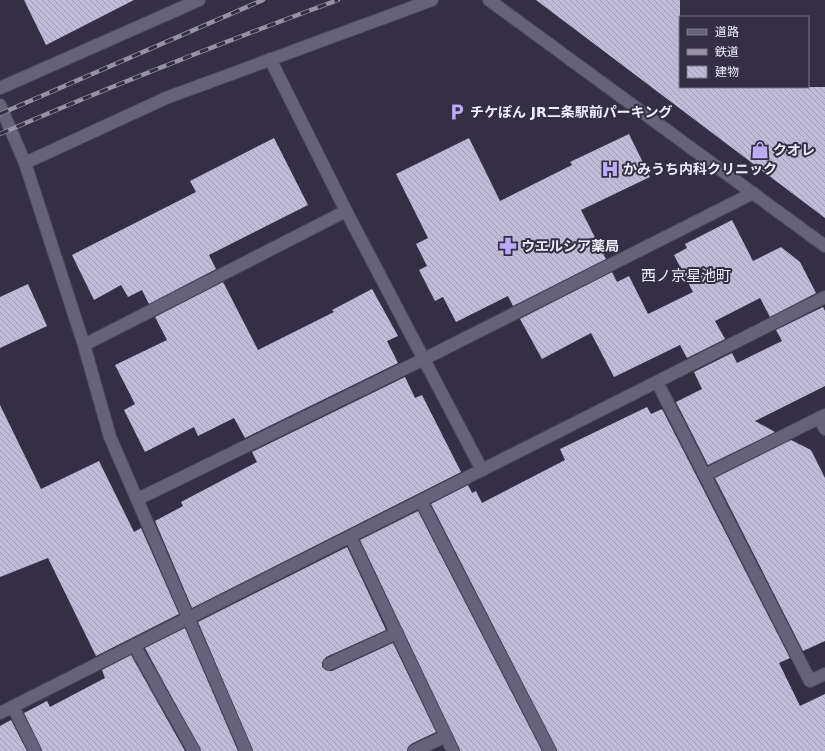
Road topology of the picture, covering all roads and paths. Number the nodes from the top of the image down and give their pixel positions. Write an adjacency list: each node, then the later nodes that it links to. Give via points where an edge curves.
1 (199, 0): 5 (street)
2 (432, 0): 4 (street)
3 (489, 0): 8 (street)
4 (270, 59): 7 (street, via 166,98); 9 (street)
5 (0, 88)
6 (0, 105): 7 (street)
7 (25, 163): 12 (street)
8 (753, 193): 10 (street); 13 (street)
9 (346, 211): 12 (street); 13 (street)
10 (825, 246)
11 (825, 297): 14 (street)
12 (84, 345): 19 (street, via 110,437)
13 (424, 359): 17 (street); 19 (street)
14 (657, 382): 17 (street); 18 (street)
15 (822, 416): 16 (street); 18 (street)
16 (825, 429)
17 (482, 470): 20 (street)
18 (705, 475): 26 (street, via 810,681)
19 (138, 499): 22 (street)
20 (421, 501): 21 (street); 35 (street)
21 (350, 536): 22 (street); 23 (street)
22 (189, 618): 24 (street); 32 (street)
23 (397, 633): 25 (street); 29 (street)
24 (134, 645): 27 (street); 31 (street)
25 (329, 664)
26 (825, 674)
27 (13, 707): 28 (street); 30 (street)
28 (0, 713)
29 (446, 736): 33 (street); 34 (street)
30 (35, 751)
31 (194, 751)
32 (246, 751)
33 (414, 751)
34 (453, 751)
35 (550, 751)

